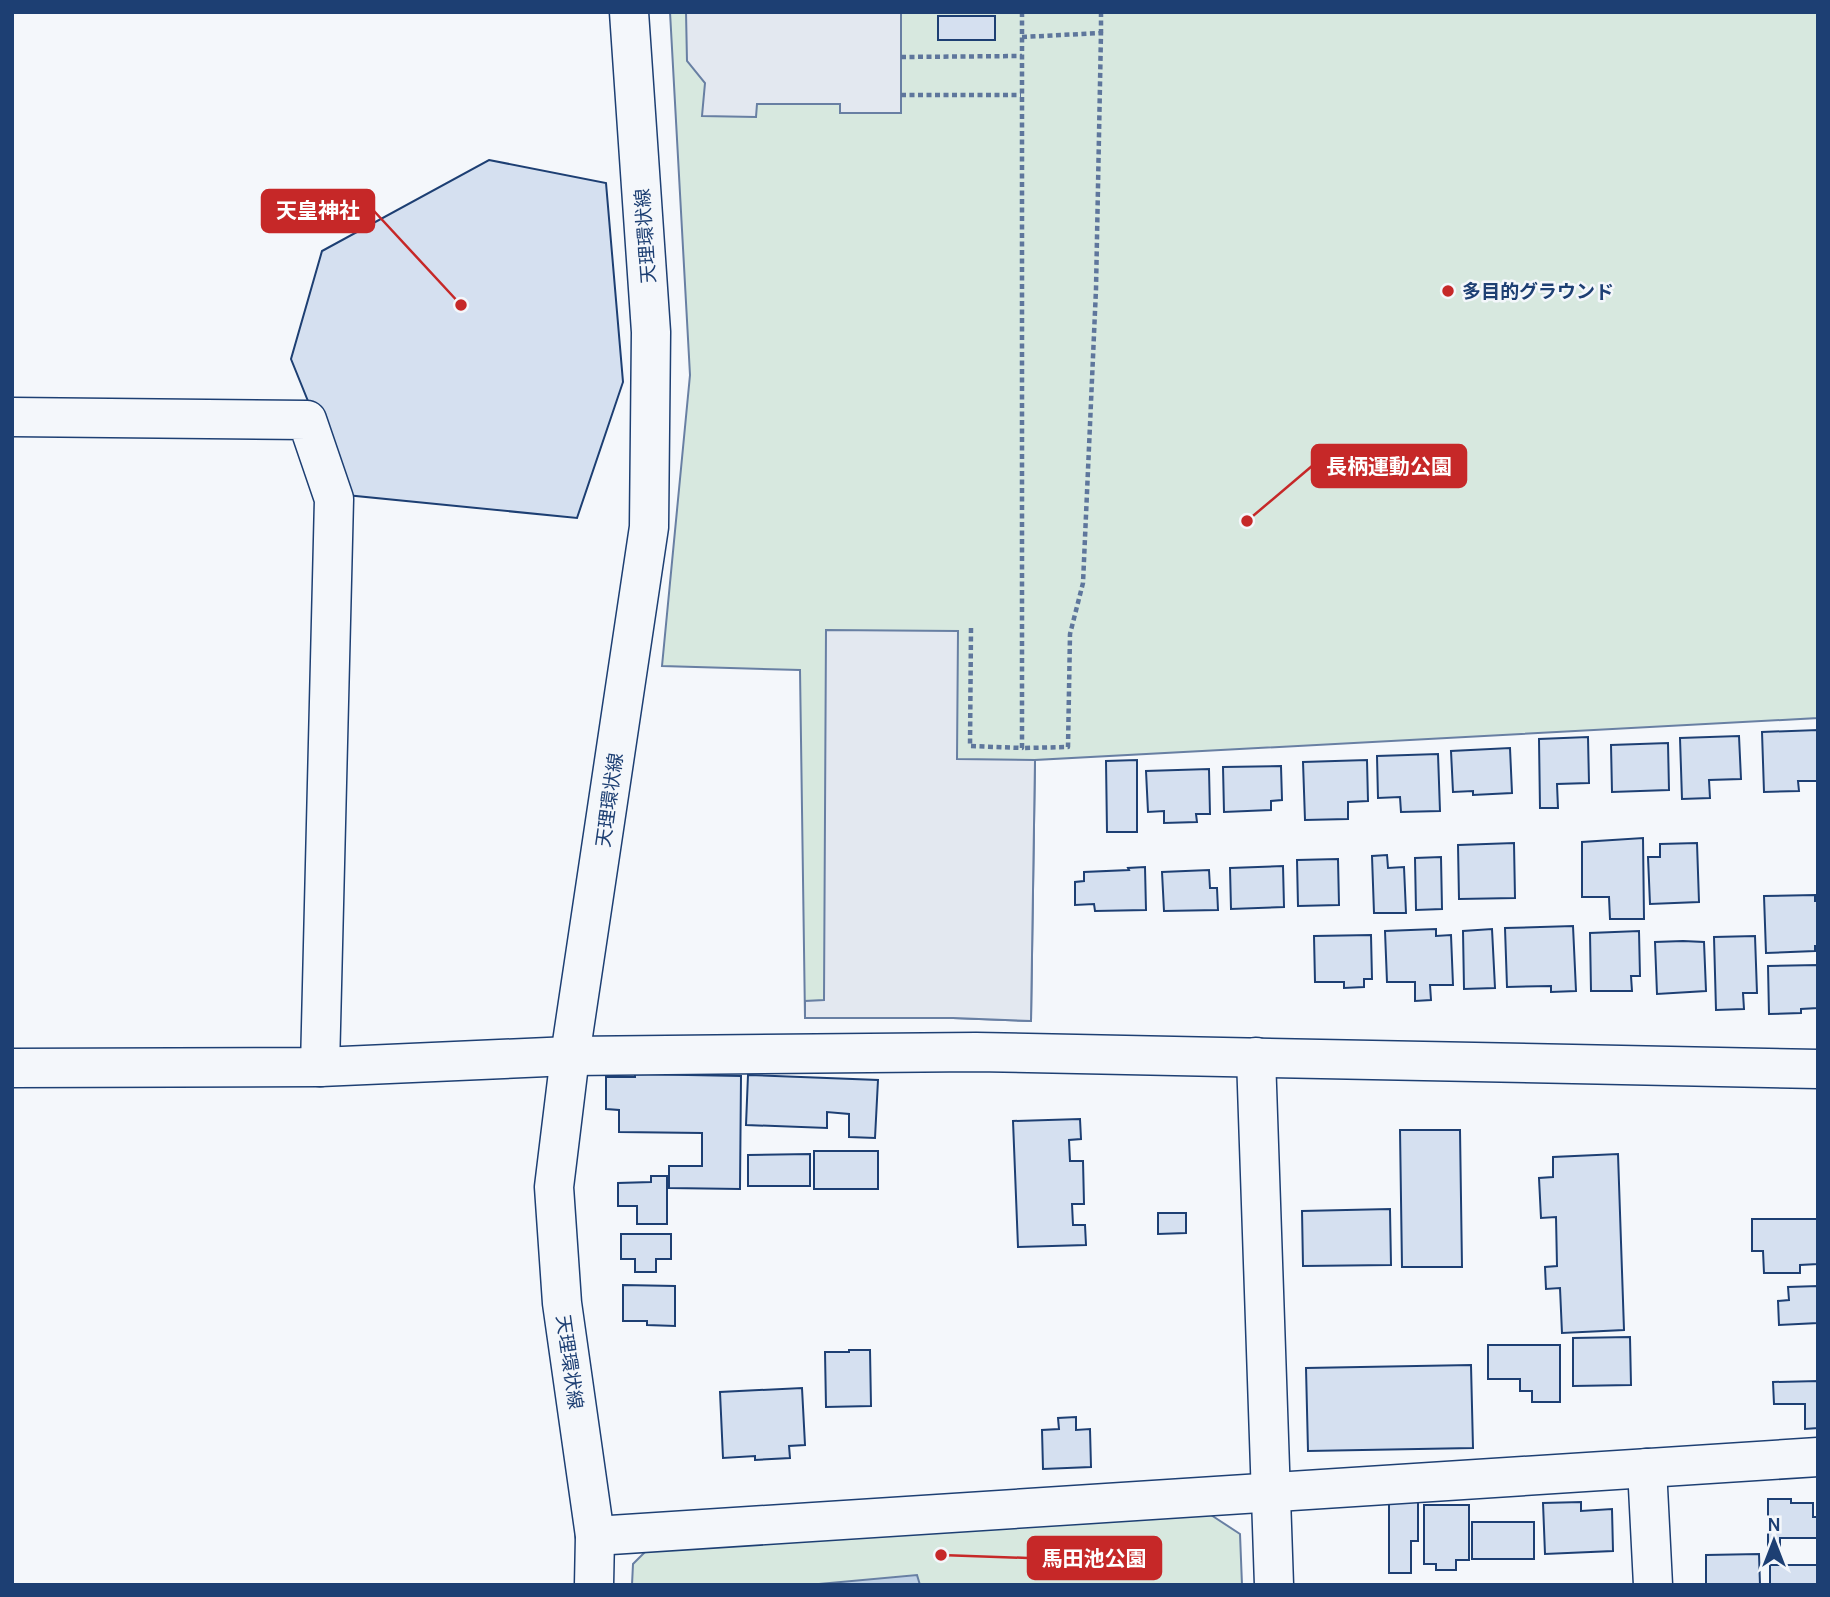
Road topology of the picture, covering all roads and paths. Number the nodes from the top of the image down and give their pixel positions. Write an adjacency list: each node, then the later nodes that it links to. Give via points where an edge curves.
1 (629, 12): 13 (street, 天理環状線, via 652,332 649,527)
2 (1022, 12): 5 (path)
3 (1101, 12): 4 (path)
4 (1101, 33): 5 (path); 12 (path, via 1097,289 1083,583 1070,634 1068,747)
5 (1022, 37): 6 (path)
6 (1022, 56): 7 (path); 9 (path)
7 (901, 57)
8 (901, 96): 9 (path)
9 (1021, 96): 12 (path)
10 (12, 417): 15 (street, via 307,421 334,499)
11 (971, 628): 12 (path, via 970,746)
12 (1022, 748)
13 (569, 1056): 14 (street, via 976,1052); 15 (street); 21 (street, 天理環状線, via 554,1187 562,1303)
14 (1256, 1057): 17 (street); 20 (street)
15 (320, 1066): 16 (street)
16 (12, 1068)
17 (1818, 1069)
18 (1818, 1457): 19 (street)
19 (1647, 1468): 20 (street); 24 (street)
20 (1271, 1493): 21 (street); 23 (street)
21 (595, 1536): 22 (street, 天理環状線)
22 (594, 1585)
23 (1274, 1585)
24 (1653, 1585)

